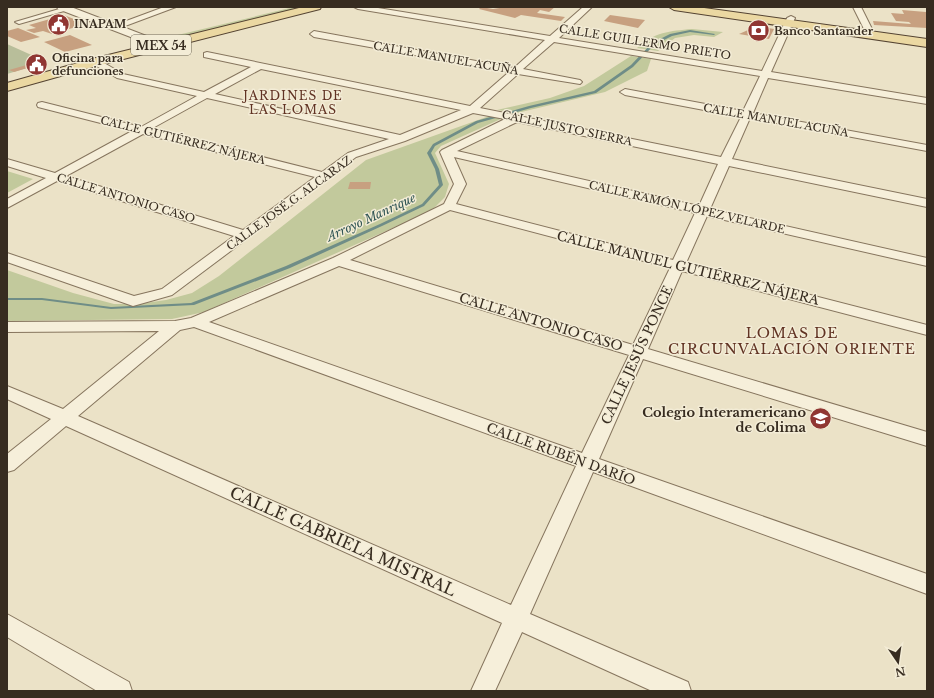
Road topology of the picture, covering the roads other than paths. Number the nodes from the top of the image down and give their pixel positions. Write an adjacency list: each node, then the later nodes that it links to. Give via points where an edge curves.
1 (152, 7): 11 (street)
2 (172, 7): 11 (street)
3 (284, 7): 18 (main road, MEX 54)
4 (316, 7): 22 (main road, MEX 54)
5 (358, 7): 19 (street, CALLE GUILLERMO PRIETO)
6 (588, 7): 19 (street, CALLE JOSÉ G. ALCARAZ)
7 (674, 7): 12 (main road)
8 (712, 7): 12 (main road)
9 (857, 7): 15 (street)
10 (65, 8): 13 (street); 14 (street)
11 (164, 10): 14 (street)
12 (790, 21): 15 (main road); 20 (main road); 27 (street, CALLE JESÚS PONCE)
13 (19, 22)
14 (114, 27): 18 (street)
15 (868, 29): 17 (main road)
16 (314, 34): 26 (street, CALLE MANUEL ACUÑA)
17 (927, 37)
18 (145, 39): 23 (main road, MEX 54)
19 (553, 39): 26 (street, CALLE JOSÉ G. ALCARAZ); 27 (street, CALLE GUILLERMO PRIETO)
20 (927, 43)
21 (207, 55): 24 (street, CALLE JUSTO SIERRA)
22 (96, 62): 23 (main road, MEX 54); 33 (street, via 120,76)
23 (70, 64): 25 (main road, MEX 54); 28 (main road, MEX 54)
24 (259, 66): 33 (street); 36 (street, CALLE JUSTO SIERRA)
25 (28, 71): 28 (main road, via 41,72); 29 (main road, MEX 54)
26 (515, 71): 30 (street, CALLE MANUEL ACUÑA); 36 (street, CALLE JOSÉ G. ALCARAZ)
27 (766, 74): 34 (street, CALLE GUILLERMO PRIETO); 37 (street, CALLE JESÚS PONCE)
28 (41, 77): 31 (main road, MEX 54)
29 (7, 78)
30 (577, 82)
31 (7, 87)
32 (625, 92): 37 (street, CALLE MANUEL ACUÑA)
33 (205, 96): 39 (street); 40 (street)
34 (927, 101)
35 (42, 105): 39 (street, CALLE GUTIÉRREZ NÁJERA)
36 (479, 110): 38 (street, CALLE JUSTO SIERRA); 40 (street, CALLE JOSÉ G. ALCARAZ)
37 (747, 115): 41 (street, CALLE MANUEL ACUÑA); 43 (street, CALLE JESÚS PONCE)
38 (514, 117): 42 (street); 43 (street, CALLE JUSTO SIERRA)
39 (142, 130): 45 (street, CALLE GUTIÉRREZ NÁJERA); 46 (street)
40 (401, 139): 45 (street, CALLE JOSÉ G. ALCARAZ, via 352,155)
41 (927, 148)
42 (446, 152): 49 (street, via 460,184); 50 (street, CALLE RAMÓN LÓPEZ VELARDE)
43 (726, 161): 47 (street, CALLE JUSTO SIERRA); 50 (street, CALLE JESÚS PONCE)
44 (7, 162): 46 (street, CALLE ANTONIO CASO)
45 (325, 176): 51 (street, CALLE JOSÉ G. ALCARAZ)
46 (57, 177): 48 (street); 51 (street, CALLE ANTONIO CASO)
47 (927, 203)
48 (7, 204)
49 (449, 206): 53 (street); 55 (street, CALLE MANUEL GUTIÉRREZ NÁJERA)
50 (703, 211): 54 (street, CALLE RAMÓN LÓPEZ VELARDE); 55 (street, CALLE JESÚS PONCE)
51 (246, 234): 52 (street, CALLE JOSÉ G. ALCARAZ, via 167,292 133,300)
52 (7, 257)
53 (338, 261): 56 (street); 60 (street, CALLE ANTONIO CASO)
54 (927, 262)
55 (678, 266): 59 (street, CALLE MANUEL GUTIÉRREZ NÁJERA); 60 (street, CALLE JESÚS PONCE)
56 (195, 322): 57 (street); 64 (street, CALLE RUBÉN DARÍO)
57 (175, 326): 58 (street); 62 (street)
58 (7, 328)
59 (927, 330)
60 (638, 352): 63 (street, CALLE ANTONIO CASO); 64 (street, CALLE JESÚS PONCE)
61 (7, 392): 62 (street, CALLE GABRIELA MISTRAL)
62 (64, 417): 65 (street); 67 (street, CALLE GABRIELA MISTRAL)
63 (927, 439)
64 (588, 463): 66 (street, CALLE RUBÉN DARÍO); 67 (street, CALLE JESÚS PONCE)
65 (7, 465)
66 (927, 584)
67 (516, 619): 70 (street, CALLE JESÚS PONCE); 71 (street, CALLE GABRIELA MISTRAL)
68 (7, 625): 69 (street)
69 (120, 691)
70 (483, 691)
71 (679, 691)

